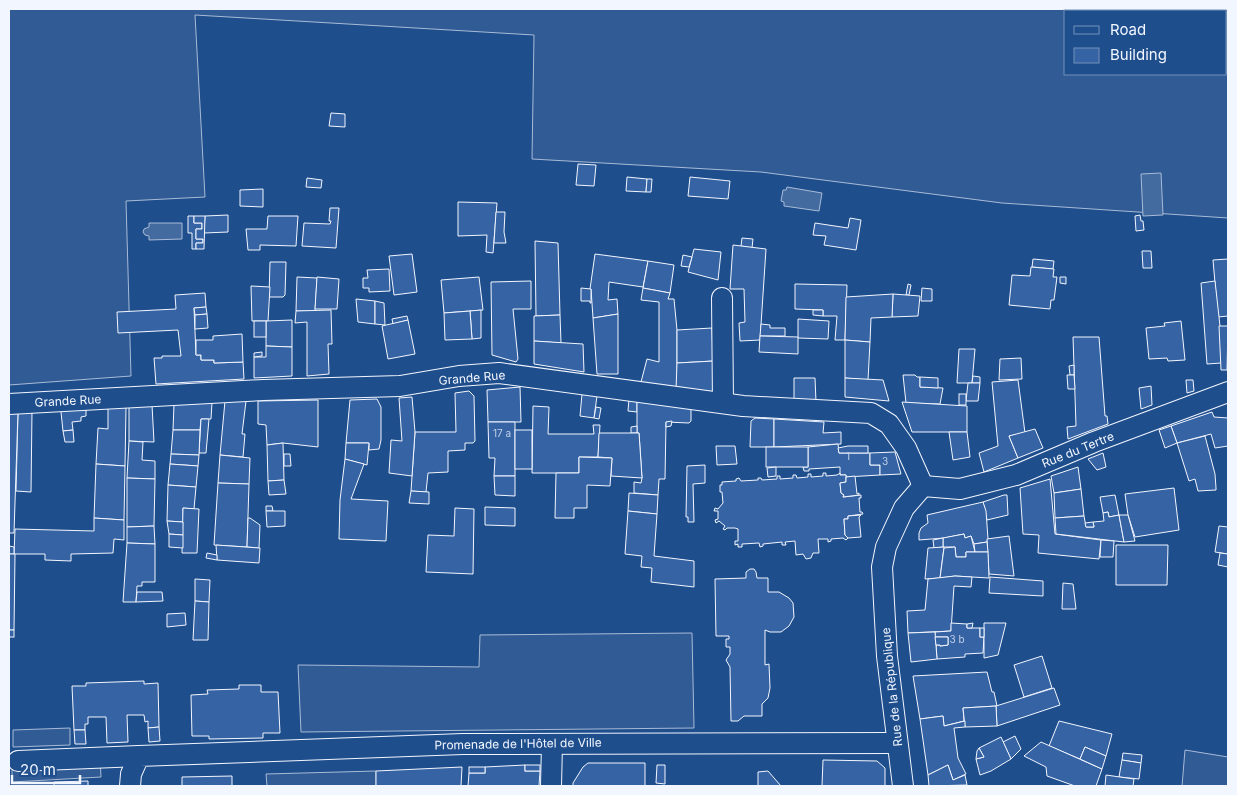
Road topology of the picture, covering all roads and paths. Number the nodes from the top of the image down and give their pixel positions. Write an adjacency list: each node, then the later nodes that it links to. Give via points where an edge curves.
1 (722, 298): 3 (street)
2 (1228, 392): 5 (street, Rue du Tertre, via 1016,475 960,488)
3 (723, 403): 4 (street, Grande Rue, via 499,373 400,386); 5 (street, Grande Rue, via 871,413 889,424 906,448)
4 (9, 404)
5 (923, 486): 6 (street, Rue de la République, via 904,508 886,547 882,566 887,656)
6 (897, 743): 7 (street, Promenade de l'Hôtel de Ville); 12 (street, Rue de la République)
7 (552, 744): 8 (street, Promenade de l'Hôtel de Ville, via 464,744); 11 (street)
8 (139, 756): 9 (street, Promenade de l'Hôtel de Ville); 10 (street)
9 (18, 761)
10 (130, 786)
11 (552, 786)
12 (903, 786)

